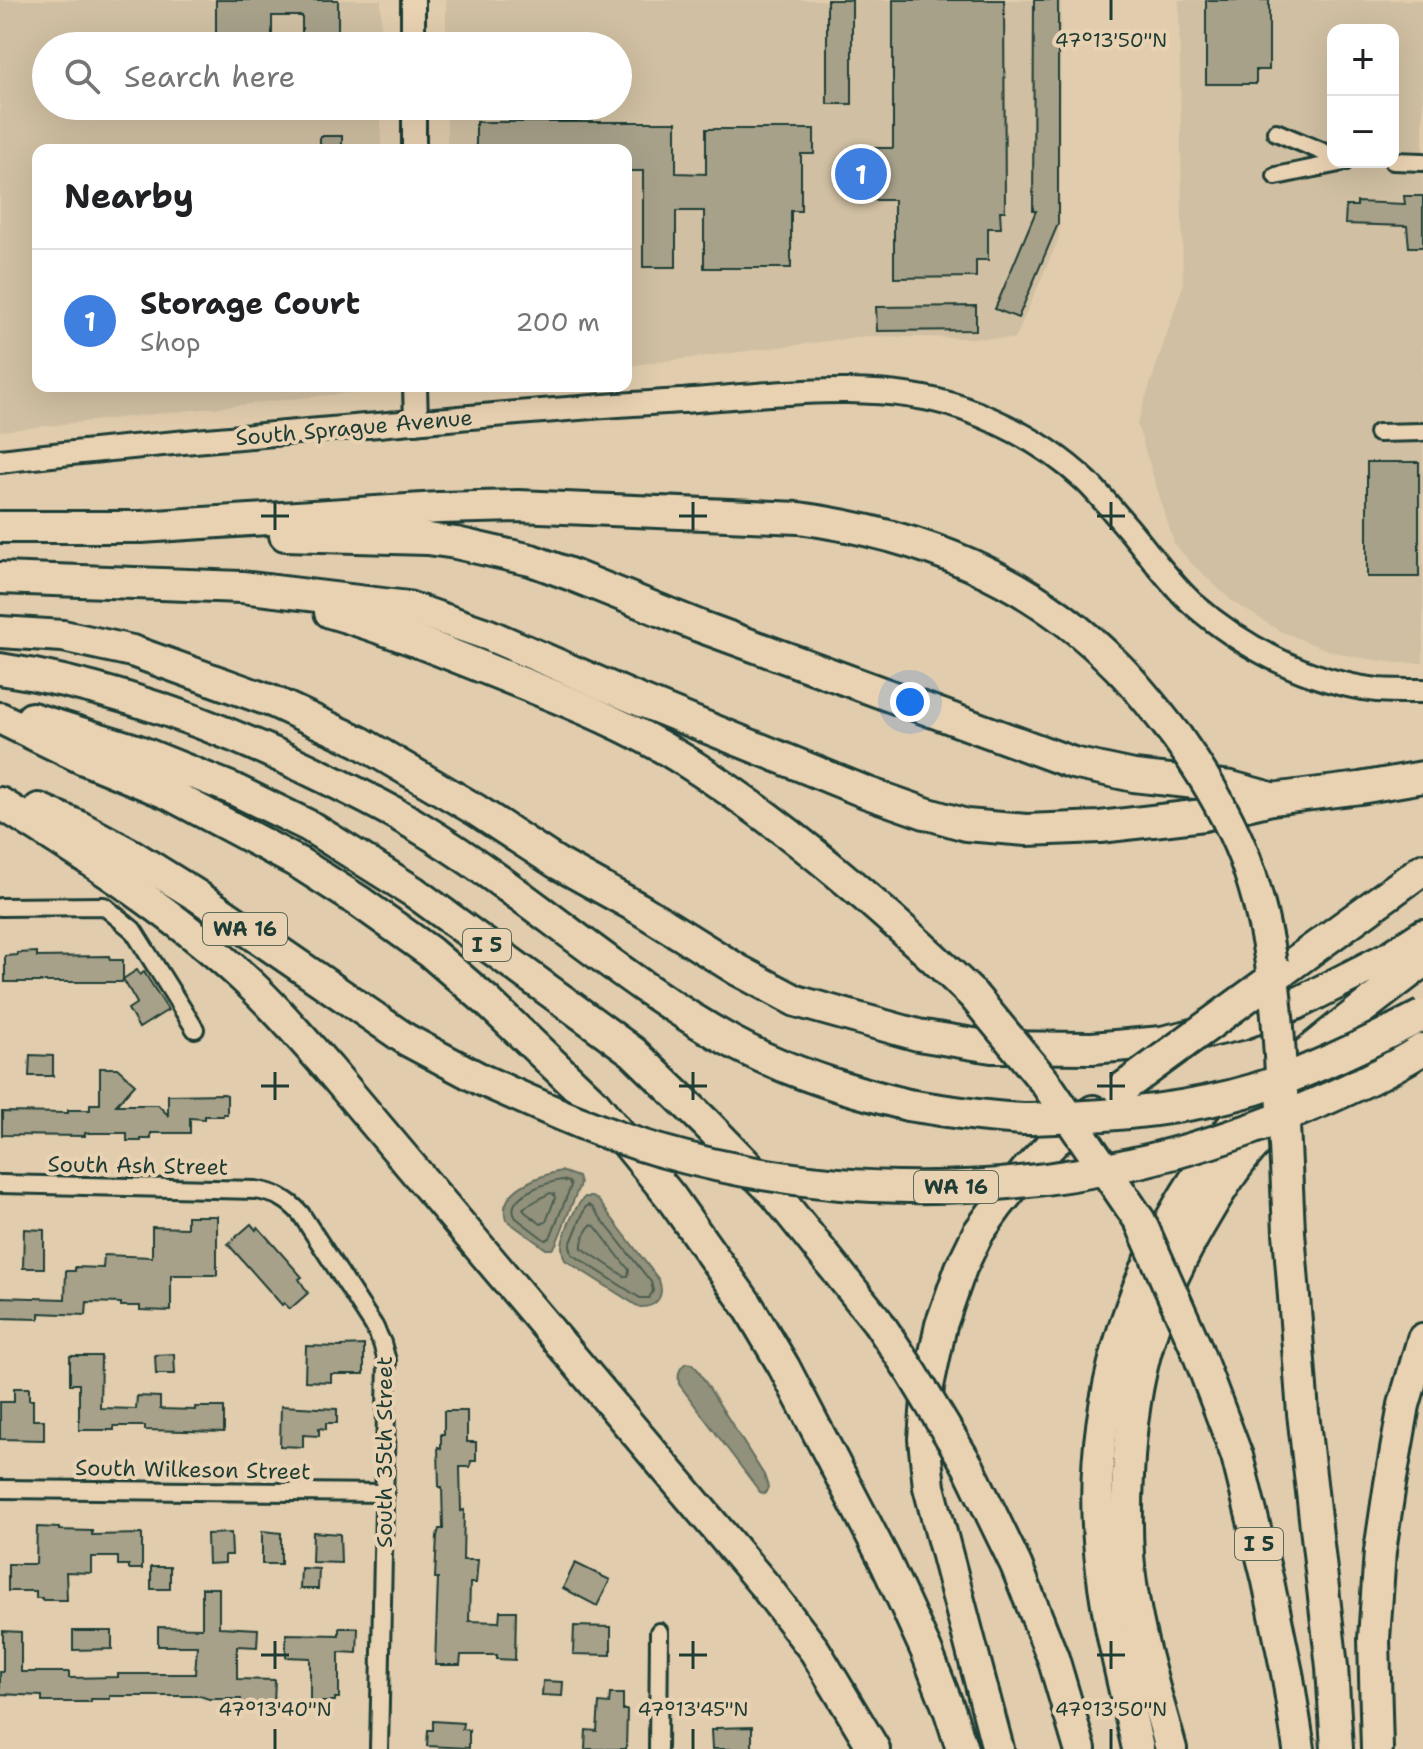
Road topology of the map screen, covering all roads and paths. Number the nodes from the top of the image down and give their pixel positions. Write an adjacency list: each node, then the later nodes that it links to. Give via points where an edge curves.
1 (413, 0): 2 (street)
2 (413, 32)
3 (414, 120): 5 (street)
4 (1276, 132): 6 (street)
5 (414, 144)
6 (1327, 153)
7 (1399, 161): 8 (street)
8 (1423, 162)
9 (1327, 166): 10 (street)
10 (1276, 176)
11 (415, 392): 12 (street)
12 (416, 422): 15 (street, South Sprague Avenue); 22 (street, South Sprague Avenue, via 837,392 887,393 959,407 1030,440 1072,469 1190,601 1240,639 1306,672 1346,684)
13 (1423, 432): 14 (street)
14 (1378, 433)
15 (0, 461)
16 (0, 527): 17 (highway)
17 (141, 527): 27 (highway, via 428,539 531,560 1073,763 1231,787); 54 (highway, bridge, via 518,506 799,518 866,529 941,551 1054,612 1118,667 1177,737 1214,793 1245,859 1272,960 1303,1413)
18 (0, 578): 19 (highway, I 5)
19 (242, 587): 27 (highway, via 408,607 489,635 868,793 966,825 1027,830 1100,827 1204,815); 53 (highway, I 5, bridge, via 425,644 606,717 684,760 824,860 973,995 1045,1082 1140,1221 1195,1345 1237,1456 1271,1595)
20 (0, 632): 32 (highway, via 63,636 132,651 274,702 360,742 796,1001 918,1035 992,1047 1162,1042 1241,1024 1296,1004)
21 (0, 669): 36 (highway, bridge, via 114,693 279,755 417,825 681,1013 734,1044 847,1090 908,1105 1025,1119 1172,1108 1274,1083)
22 (1423, 691)
23 (0, 708): 50 (highway, I 5, bridge, via 136,750 309,826 414,892 633,1052 776,1195 912,1373 968,1466 1016,1565)
24 (0, 718): 48 (highway, via 182,800 360,902 476,991 595,1104 670,1196 784,1367 900,1593)
25 (1423, 777): 27 (highway)
26 (0, 792): 38 (highway, WA 16, bridge, via 130,854 407,1040 482,1080 655,1149 782,1178 935,1188 1071,1177 1250,1130 1341,1093)
27 (1272, 799)
28 (0, 803): 47 (highway, via 157,908 289,1023 765,1586 815,1651)
29 (1423, 869): 33 (highway)
30 (1423, 882): 33 (highway)
31 (0, 907): 37 (street, via 104,906 133,930)
32 (1423, 935)
33 (1319, 945): 49 (highway, bridge, via 1054,1142 999,1204 961,1268 941,1325 924,1439 929,1487)
34 (1423, 962): 51 (highway, via 1320,1042 1229,1130 1184,1194 1132,1304 1107,1398 1097,1504 1104,1585)
35 (1423, 1000): 52 (highway, via 1297,1101 1254,1144 1201,1223 1160,1305 1138,1378 1126,1503 1131,1589)
36 (1423, 1015)
37 (195, 1029)
38 (1423, 1049)
39 (0, 1184): 40 (street, South Ash Street)
40 (274, 1193): 43 (street, South 35th Street, via 301,1214 382,1343 388,1374)
41 (1423, 1339): 55 (highway, via 1404,1405 1380,1551 1374,1639)
42 (0, 1489): 43 (street, South Wilkeson Street)
43 (385, 1493): 45 (street, South 35th Street)
44 (659, 1632): 46 (street)
45 (379, 1749)
46 (658, 1749)
47 (874, 1749)
48 (962, 1749)
49 (998, 1749)
50 (1080, 1749)
51 (1138, 1749)
52 (1171, 1749)
53 (1299, 1749)
54 (1337, 1749)
55 (1377, 1749)

